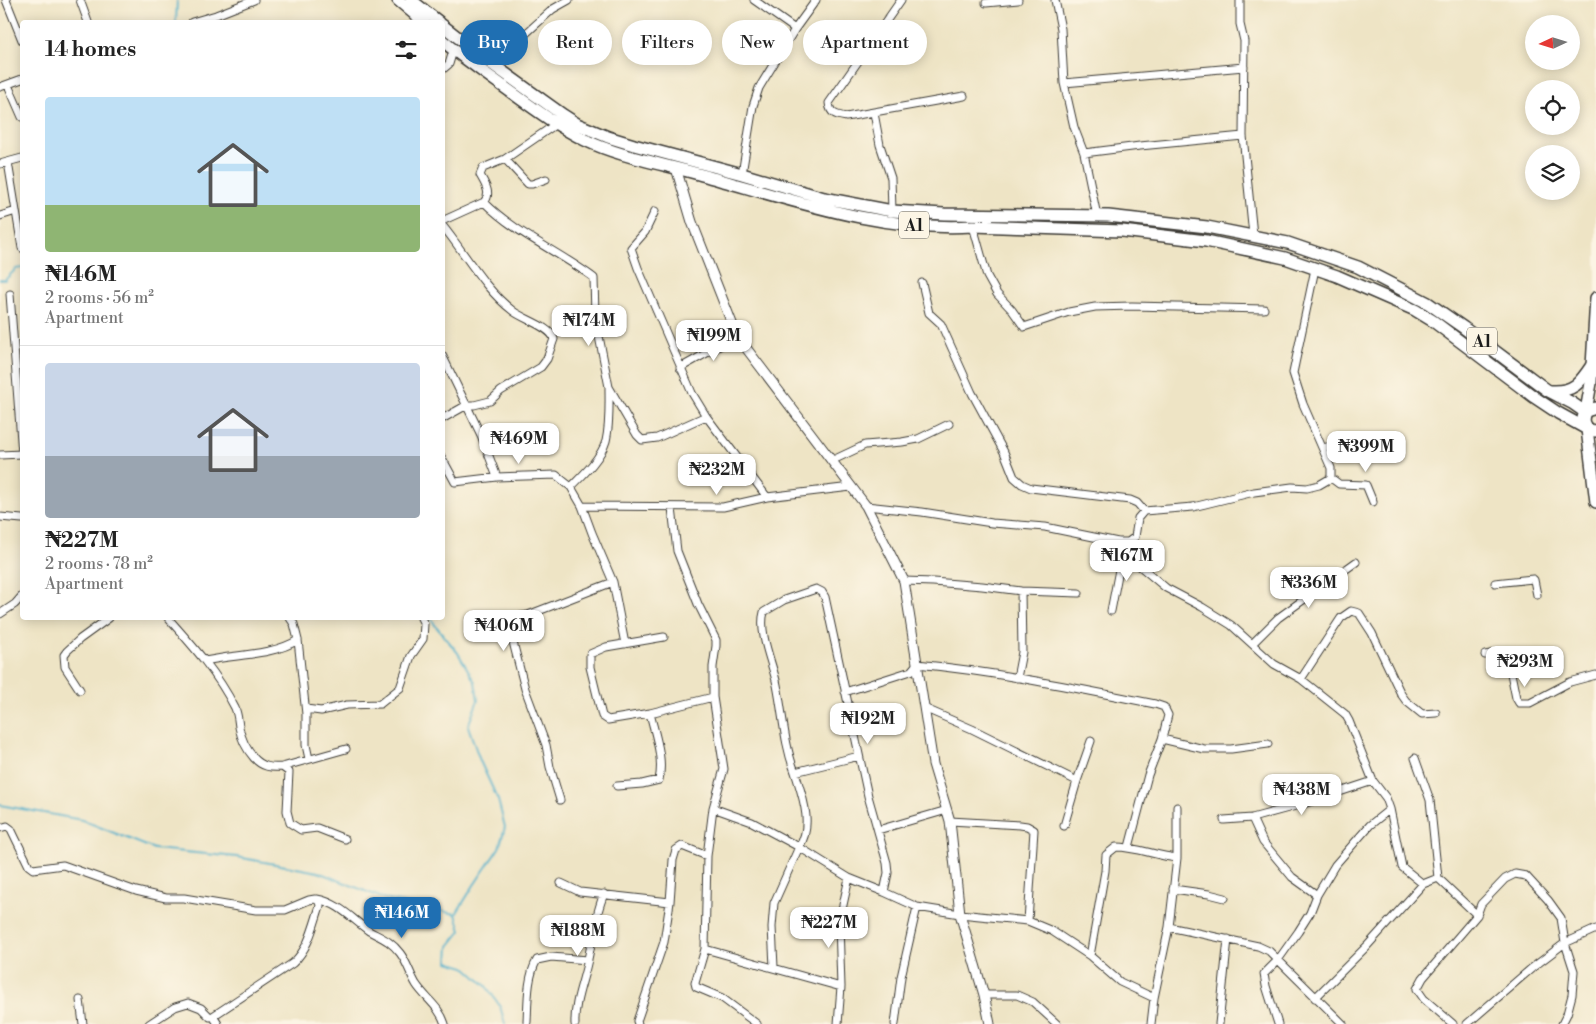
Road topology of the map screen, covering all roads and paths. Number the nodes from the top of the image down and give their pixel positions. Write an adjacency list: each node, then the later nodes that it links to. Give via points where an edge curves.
1 (6, 0): 20 (street)
2 (80, 0): 14 (street)
3 (254, 0): 15 (street)
4 (398, 0): 16 (main road)
5 (412, 0): 17 (main road)
6 (569, 0): 25 (street, via 552,9)
7 (754, 0): 19 (street)
8 (816, 0): 19 (street)
9 (900, 0): 32 (street, via 829,103 834,115 846,117)
10 (1018, 0): 13 (street)
11 (1055, 0): 27 (street, via 1061,29)
12 (1240, 0): 24 (street)
13 (986, 3)
14 (87, 20)
15 (199, 20)
16 (418, 20)
17 (437, 20)
18 (445, 28): 25 (main road, A1)
19 (795, 29): 41 (street, via 759,88)
20 (20, 35)
21 (445, 43): 22 (main road, A1)
22 (456, 53): 23 (street, via 453,50); 25 (main road, A1)
23 (445, 67)
24 (1244, 67): 27 (street); 34 (street)
25 (488, 68): 33 (main road, A1); 41 (main road, A1, via 562,115 608,137)
26 (20, 80): 28 (street)
27 (1064, 83): 35 (street)
28 (8, 85): 29 (street); 31 (street)
29 (0, 87)
30 (964, 96): 32 (street)
31 (20, 112)
32 (874, 113): 46 (street, via 891,178)
33 (556, 124): 37 (street); 40 (main road, A1, via 600,146)
34 (1243, 136): 35 (street); 52 (street)
35 (1084, 153): 48 (street)
36 (20, 159): 38 (street)
37 (505, 159): 42 (street, via 528,184); 43 (street, via 480,172 488,191)
38 (8, 162): 39 (street); 44 (street)
39 (0, 164)
40 (676, 168): 50 (main road, A1, via 862,218 908,224); 59 (street, via 692,222)
41 (742, 174): 46 (main road, A1, via 824,198)
42 (546, 179)
43 (484, 202): 49 (street); 63 (street, via 528,237 594,278 595,316)
44 (16, 211): 47 (street); 53 (street)
45 (655, 211): 62 (street, via 645,232 631,248)
46 (892, 211): 48 (main road, A1)
47 (0, 216)
48 (1097, 216): 52 (main road, A1, via 1143,219)
49 (445, 220)
50 (973, 226): 54 (main road, A1, via 1122,231 1206,241 1285,258); 58 (street, via 987,276 1024,327 1095,307)
51 (445, 229): 65 (street, via 504,303 554,337 541,368 500,391 490,401)
52 (1253, 235): 64 (main road, A1, via 1288,243 1358,267 1385,280 1444,313)
53 (20, 236)
54 (1315, 269): 71 (main road, A1, via 1415,310 1534,397); 73 (street, via 1292,373)
55 (922, 283): 88 (street, via 929,313 941,324 1014,477 1031,488 1130,500 1137,502)
56 (10, 294): 70 (street)
57 (1596, 298): 61 (main road)
58 (1264, 309)
59 (737, 336): 62 (street); 76 (street)
60 (445, 361): 65 (street)
61 (1592, 365): 64 (main road, via 1574,387 1562,391); 66 (main road)
62 (680, 368): 67 (street)
63 (609, 387): 67 (street, via 642,440 657,438); 80 (street, via 606,442 592,466)
64 (1547, 390): 66 (main road, A1)
65 (467, 405): 68 (street); 78 (street)
66 (1589, 411): 71 (main road, via 1583,422)
67 (706, 416): 82 (street)
68 (445, 417)
69 (948, 424): 76 (street, via 918,439 865,445)
70 (20, 427)
71 (1590, 430): 84 (main road)
72 (1374, 434): 73 (street)
73 (1323, 448): 79 (street, via 1331,468)
74 (20, 454): 75 (street)
75 (0, 455)
76 (831, 461): 81 (street)
77 (445, 464): 78 (street, via 455,482)
78 (497, 477): 80 (street, via 556,475)
79 (1330, 478): 83 (street, via 1339,484 1366,485); 88 (street, via 1306,488 1254,492 1193,507)
80 (571, 487): 85 (street)
81 (851, 487): 82 (street); 86 (street)
82 (767, 497): 87 (street, via 723,507)
83 (1373, 502)
84 (1596, 502)
85 (582, 506): 87 (street); 95 (street)
86 (866, 506): 91 (street, via 1045,528); 94 (street)
87 (672, 508): 119 (street, via 677,551 716,640)
88 (1144, 511): 91 (street, via 1138,518 1135,537 1128,542)
89 (0, 517): 90 (street)
90 (20, 519)
91 (1118, 542): 92 (street)
92 (1123, 549): 101 (street); 110 (street, via 1166,588 1202,606)
93 (1356, 562): 110 (street, via 1278,618)
94 (904, 581): 97 (street); 113 (street)
95 (614, 582): 109 (street); 136 (street, via 528,615 511,618 507,625)
96 (1495, 583): 99 (street, via 1532,579)
97 (1021, 591): 98 (street); 115 (street, via 1022,652)
98 (1079, 593)
99 (1536, 595)
100 (20, 598): 102 (street)
101 (1110, 611)
102 (0, 614)
103 (106, 620): 117 (street, via 64,655 65,667)
104 (170, 620): 112 (street)
105 (291, 620): 108 (street)
106 (422, 620): 121 (street, via 423,639 411,656 400,688 380,704 347,705 320,711)
107 (664, 638): 109 (street)
108 (298, 640): 112 (street, via 280,650); 121 (street)
109 (625, 644): 122 (street, via 590,654 602,716 608,720)
110 (1252, 644): 116 (street, via 1274,664)
111 (1485, 655): 114 (street, via 1507,654 1519,703 1530,702 1570,682)
112 (205, 661): 131 (street, via 234,707 249,750 264,766)
113 (916, 664): 115 (street); 118 (street, via 911,671); 120 (street)
114 (1596, 675)
115 (1017, 678): 124 (street, via 1164,707 1168,715)
116 (1301, 680): 123 (street, via 1341,618 1351,611 1359,613 1372,633 1406,701 1422,714); 134 (street, via 1345,714)
117 (80, 690)
118 (846, 692): 128 (street); 132 (street, via 822,592 816,589 784,600 764,612 765,636 777,684 788,756)
119 (713, 697): 122 (street); 137 (street, via 724,769)
120 (924, 708): 133 (street); 140 (street, via 933,764)
121 (306, 709): 130 (street)
122 (650, 713): 135 (street, via 661,759 659,780)
123 (1436, 713)
124 (1162, 739): 126 (street, via 1204,749); 149 (street, via 1148,775)
125 (1092, 741): 133 (street)
126 (1268, 744)
127 (346, 749): 130 (street)
128 (859, 756): 132 (street); 146 (street)
129 (1415, 758): 153 (street, via 1430,800)
130 (309, 759): 131 (street)
131 (282, 767): 147 (street, via 289,772 287,811 290,823 301,830 317,828)
132 (795, 772): 148 (street, via 804,801 806,823 804,840)
133 (1077, 781): 144 (street)
134 (1373, 781): 139 (street); 141 (street)
135 (617, 786)
136 (560, 800)
137 (713, 808): 148 (street, via 752,822); 150 (street)
138 (1177, 808): 151 (street)
139 (1390, 809): 155 (street, via 1402,867); 159 (street, via 1353,843)
140 (947, 810): 143 (street); 146 (street)
141 (1252, 818): 142 (street); 159 (street, via 1263,842 1292,877)
142 (1224, 820)
143 (950, 821): 164 (street); 166 (street, via 1020,825 1034,830)
144 (1064, 826)
145 (0, 828): 161 (street, via 7,826 11,829 29,866 33,868 63,864 136,891 166,898 256,910 285,910)
146 (878, 830): 157 (street, via 888,873)
147 (346, 839)
148 (799, 847): 152 (street); 175 (street, via 774,903)
149 (1129, 847): 151 (street); 172 (street, via 1116,847 1106,855)
150 (706, 856): 162 (street, via 682,846 676,850); 171 (street)
151 (1177, 858): 156 (street)
152 (849, 878): 157 (street); 176 (street, via 839,923)
153 (1438, 878): 155 (street); 165 (street)
154 (561, 883): 158 (street, via 580,892)
155 (1423, 884): 179 (street)
156 (1173, 889): 160 (street); 167 (street)
157 (884, 892): 163 (street)
158 (604, 894): 162 (street); 173 (street, via 598,908)
159 (1317, 895): 174 (street, via 1310,913)
160 (1225, 898)
161 (317, 899): 181 (street, via 320,906 301,956); 187 (street, via 328,901 347,912 368,930 391,942 402,955 416,985)
162 (670, 902): 189 (street, via 664,942)
163 (917, 907): 164 (street); 192 (street, via 901,977)
164 (960, 914): 166 (street); 177 (street)
165 (1477, 915): 170 (street, via 1482,904 1506,879 1515,874 1526,876 1561,918); 199 (street, via 1417,989)
166 (1028, 921): 172 (street, via 1052,931)
167 (1169, 927): 169 (street); 178 (street)
168 (1596, 929): 170 (street)
169 (1228, 939): 174 (street, via 1258,946); 196 (street)
170 (1566, 943): 200 (street); 201 (street, via 1574,971 1572,995)
171 (705, 949): 175 (street); 190 (street, via 696,987 722,998)
172 (1090, 956): 178 (street, via 1120,982)
173 (588, 960): 183 (street, via 550,957 537,960 530,986); 188 (street)
174 (1278, 960): 179 (street); 197 (street, via 1264,974)
175 (774, 967): 176 (street)
176 (841, 987): 191 (street)
177 (984, 995): 182 (street, via 1017,995 1033,1002); 193 (street)
178 (1154, 998): 195 (street)
179 (1315, 998): 198 (street)
180 (80, 1000): 184 (street)
181 (213, 1016): 185 (street, via 188,1002); 186 (street)
182 (1051, 1021): 194 (street)
183 (527, 1022)
184 (83, 1024)
185 (149, 1024)
186 (218, 1024)
187 (445, 1024)
188 (575, 1024)
189 (638, 1024)
190 (757, 1024)
191 (838, 1024)
192 (895, 1024)
193 (990, 1024)
194 (1057, 1024)
195 (1151, 1024)
196 (1219, 1024)
197 (1278, 1024)
198 (1343, 1024)
199 (1453, 1024)
200 (1467, 1024)
201 (1562, 1024)

